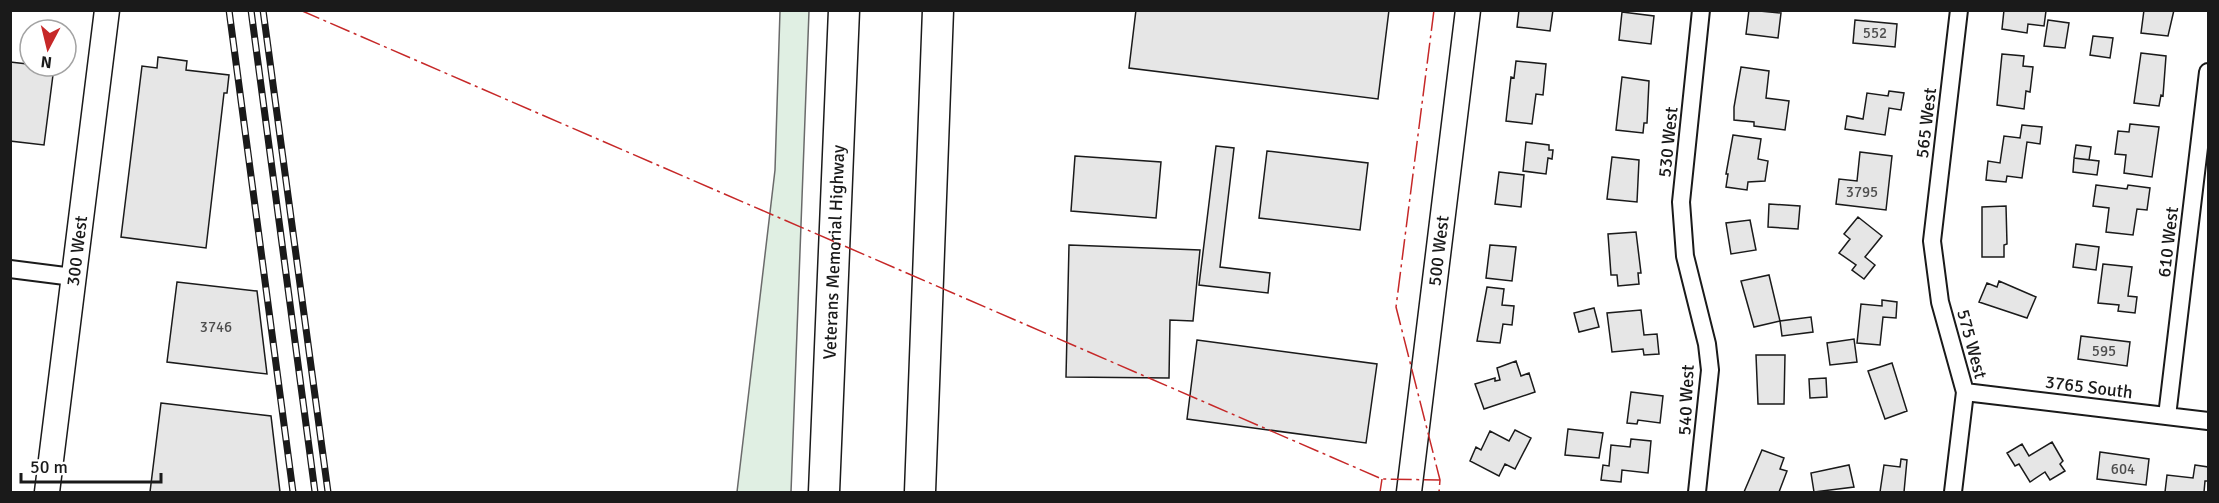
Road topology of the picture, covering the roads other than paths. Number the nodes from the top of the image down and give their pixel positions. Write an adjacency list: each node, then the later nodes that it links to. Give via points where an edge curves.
1 (107, 10): 10 (street, 300 West)
2 (844, 10): 16 (highway, Veterans Memorial Highway)
3 (938, 10): 17 (highway)
4 (1468, 10): 18 (street, 500 West)
5 (1701, 10): 11 (street, 530 West, via 1681,202)
6 (1959, 10): 8 (street, 565 West)
7 (2208, 72): 13 (street, 610 West)
8 (1932, 241): 12 (street, 575 West, via 1940,302)
9 (10, 269): 10 (street)
10 (73, 277): 15 (street, 300 West)
11 (1689, 277): 19 (street, 540 West, via 1710,370)
12 (1965, 392): 13 (street, 3765 South); 20 (street, 575 West)
13 (2167, 416): 14 (street, 3765 South)
14 (2208, 421)
15 (47, 492)
16 (824, 492)
17 (920, 492)
18 (1409, 492)
19 (1697, 492)
20 (1953, 492)

